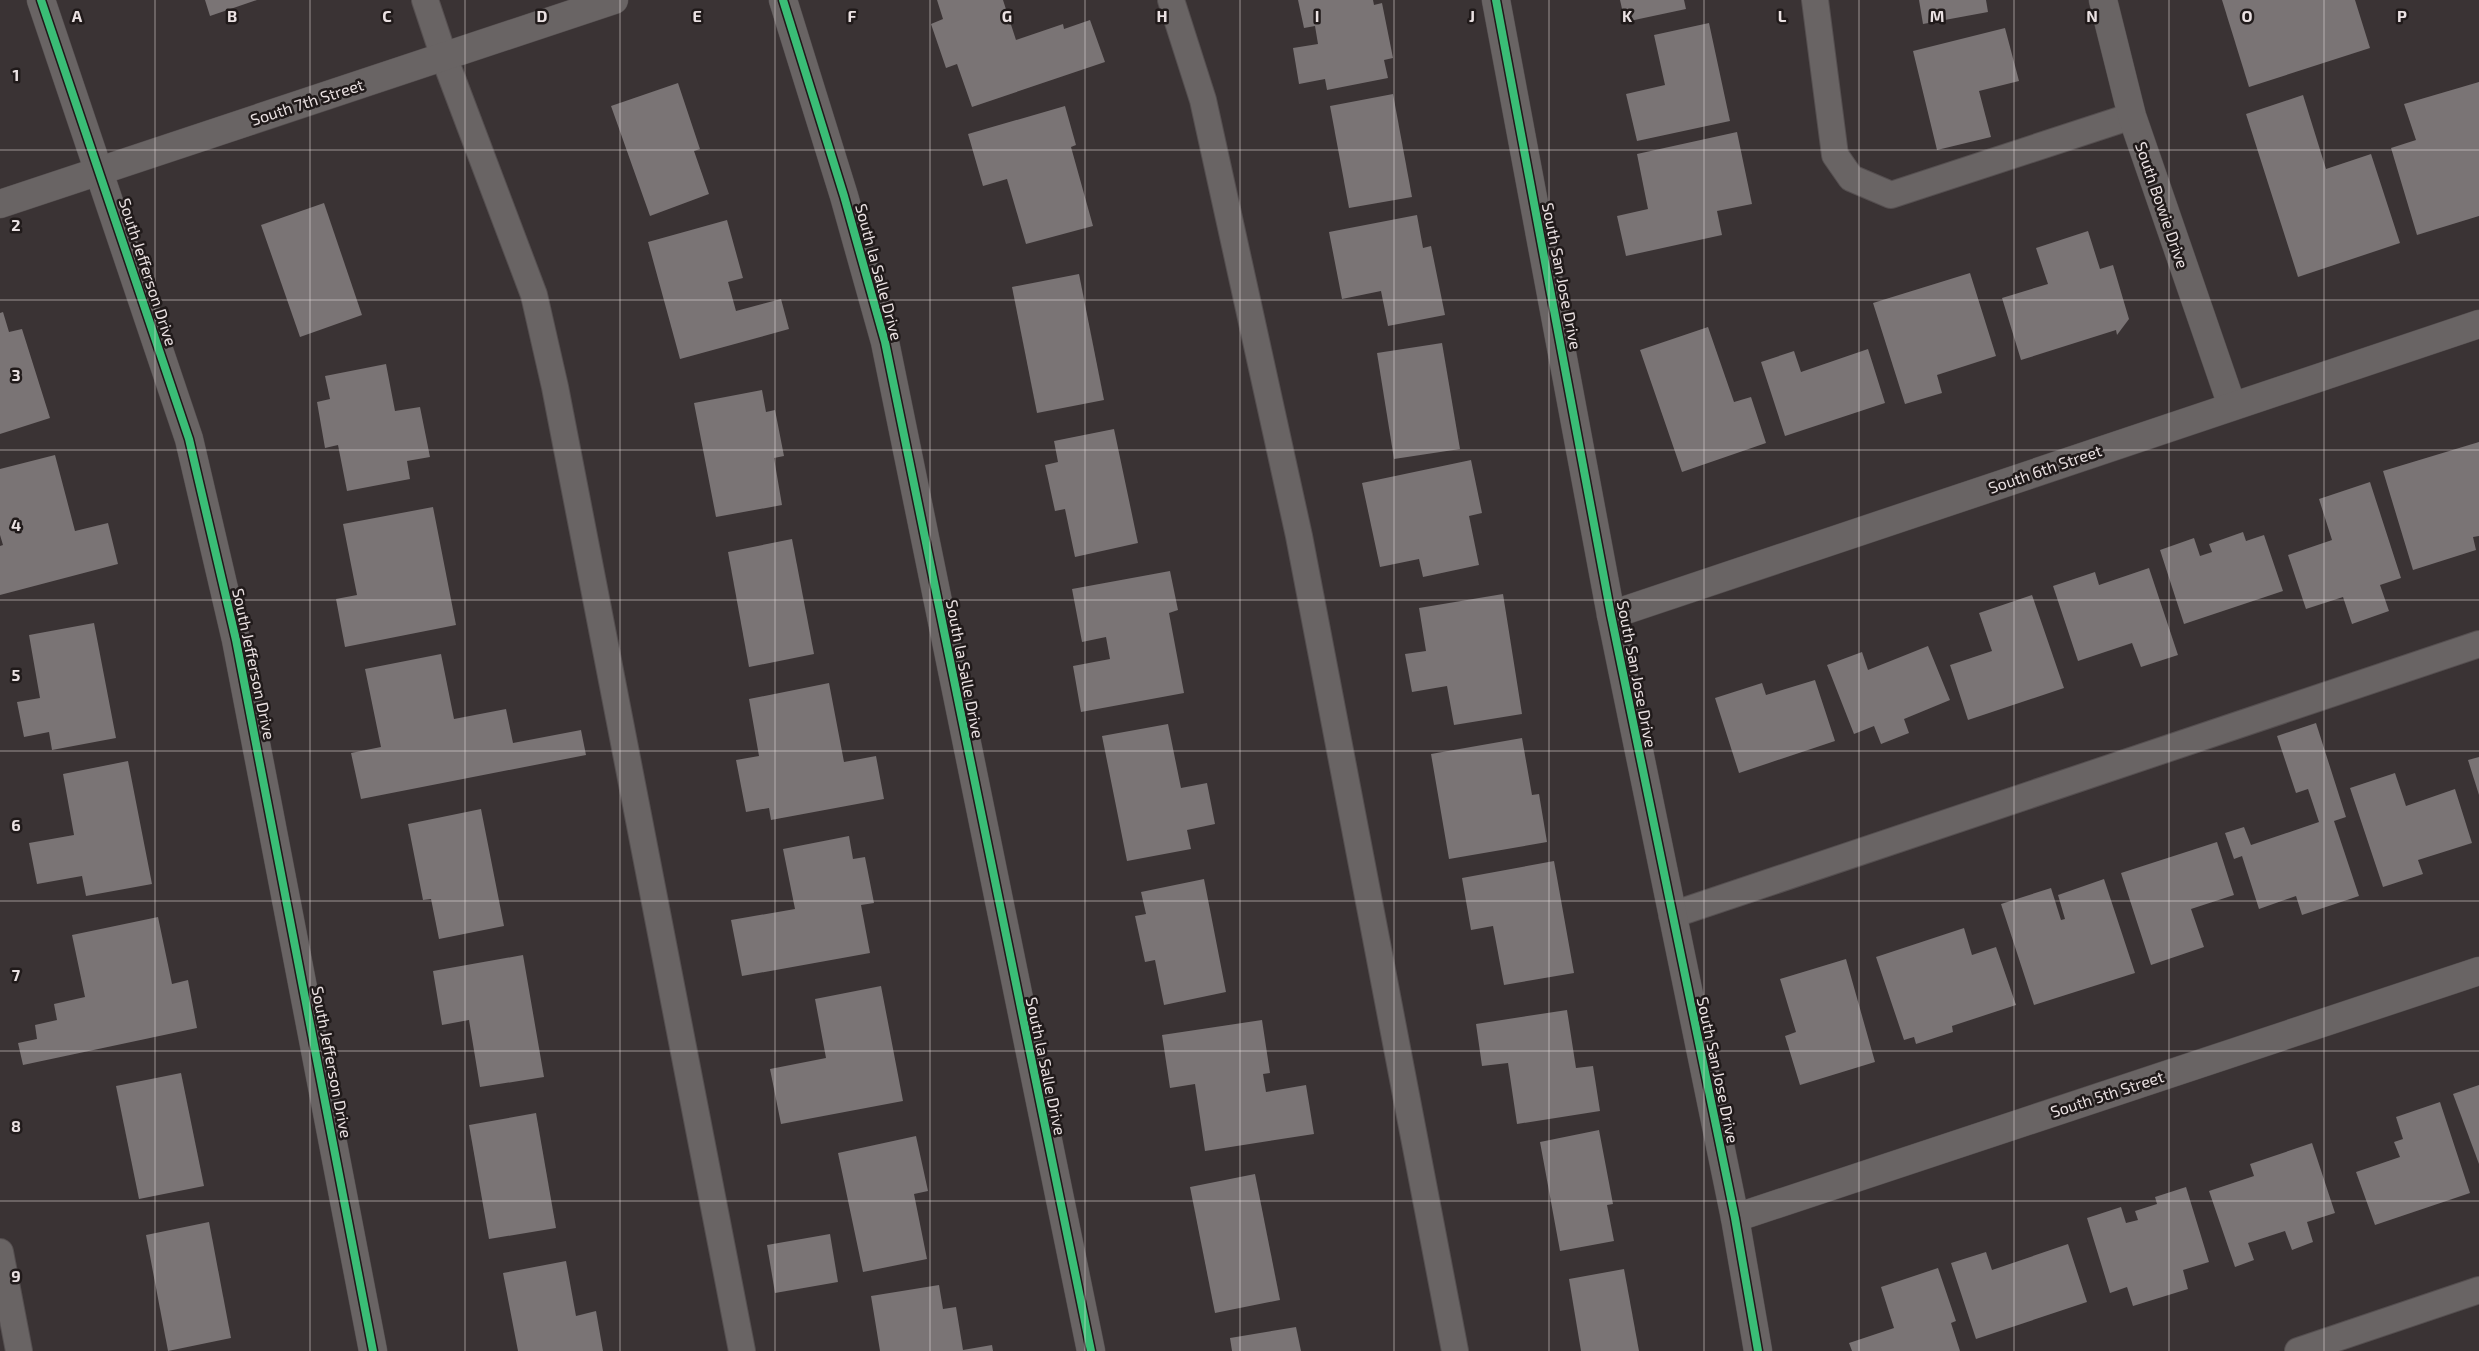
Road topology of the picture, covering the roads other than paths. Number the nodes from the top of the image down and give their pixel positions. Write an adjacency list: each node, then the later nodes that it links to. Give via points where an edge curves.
1 (41, 0): 11 (street, South Jefferson Drive)
2 (425, 0): 9 (lane)
3 (614, 0): 9 (street, South 7th Street)
4 (783, 0): 25 (street, South la Salle Drive, via 885,342)
5 (1170, 0): 26 (lane, via 1203,100 1299,536)
6 (1496, 0): 15 (street, South San Jose Drive)
7 (1815, 0): 10 (lane, via 1835,155 1851,178 1891,195)
8 (2103, 0): 10 (street, South Bowie Drive)
9 (444, 57): 11 (street, South 7th Street); 24 (lane, via 534,295 555,387)
10 (2132, 116): 14 (street, South Bowie Drive)
11 (99, 172): 12 (street, South 7th Street); 23 (street, South Jefferson Drive, via 189,439 236,640)
12 (0, 204)
13 (2479, 324): 14 (street, South 6th Street)
14 (2232, 406): 15 (street, South 6th Street)
15 (1611, 615): 17 (street, South San Jose Drive)
16 (2479, 644): 17 (lane)
17 (1672, 915): 19 (street, South San Jose Drive)
18 (2479, 971): 19 (street, South 5th Street)
19 (1735, 1218): 27 (street, South San Jose Drive)
20 (0, 1252): 22 (lane)
21 (2479, 1290): 28 (lane)
22 (19, 1351)
23 (373, 1351)
24 (742, 1351)
25 (1091, 1351)
26 (1455, 1351)
27 (1758, 1351)
28 (2298, 1351)

